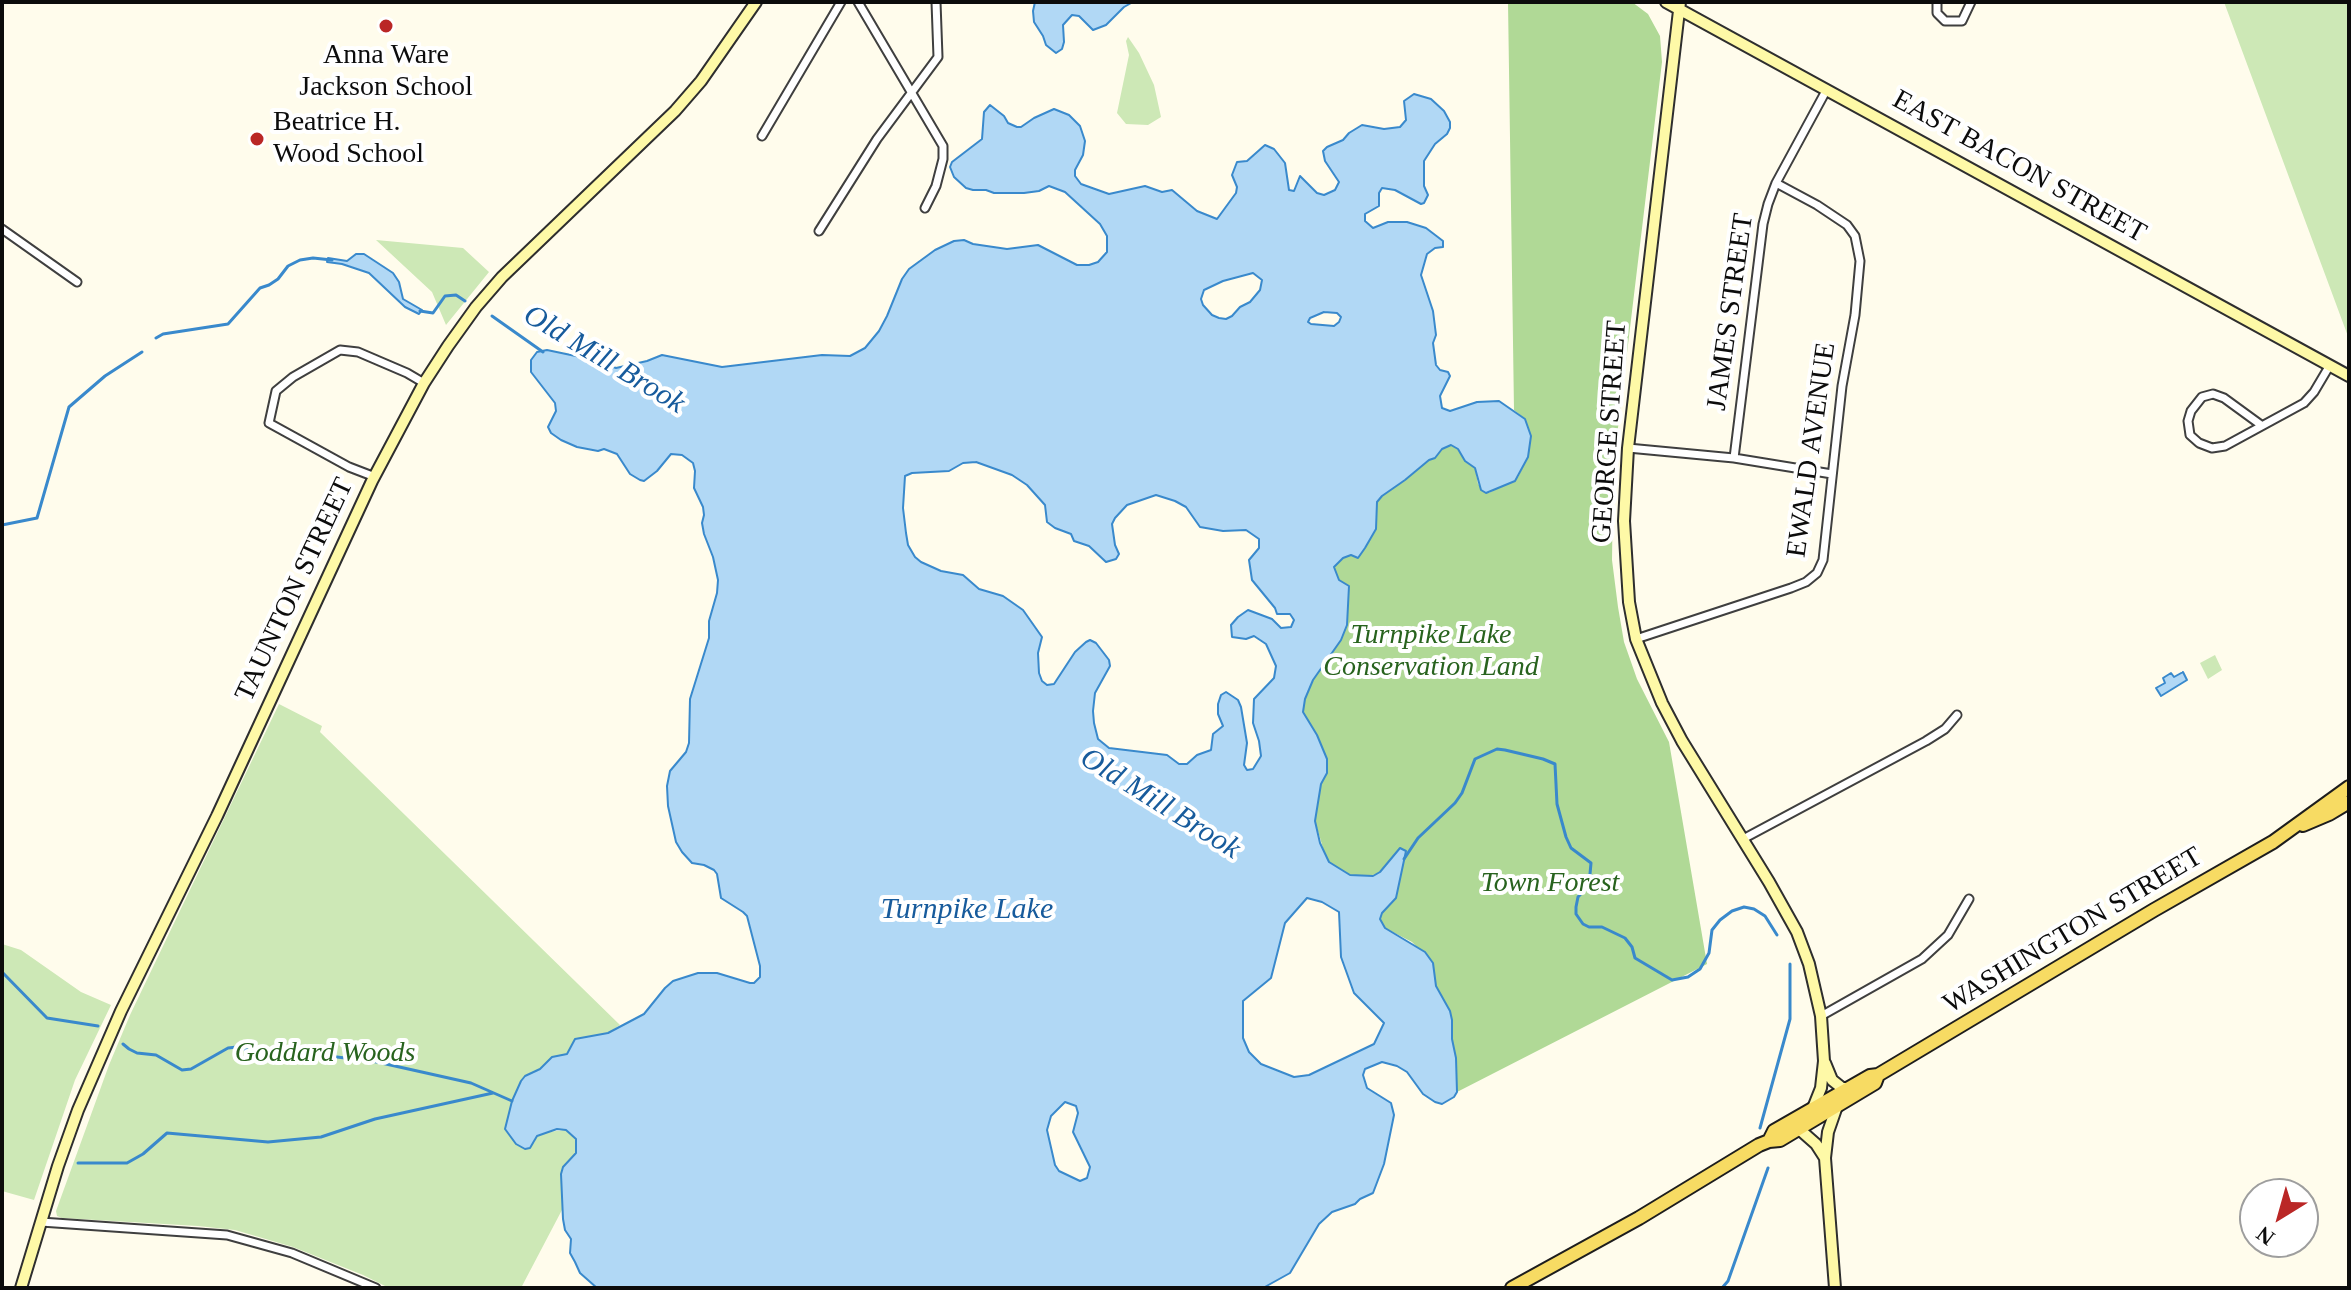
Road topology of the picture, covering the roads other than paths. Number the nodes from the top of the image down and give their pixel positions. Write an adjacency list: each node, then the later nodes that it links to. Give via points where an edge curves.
1 (756, 2): 19 (main road, TAUNTON STREET, via 675,111 506,273)
2 (841, 2): 11 (street)
3 (858, 2): 10 (street)
4 (936, 2): 10 (street, via 938,57)
5 (1666, 2): 8 (main road, EAST BACON STREET)
6 (1937, 2): 7 (street, via 1937,13 1945,21 1962,21)
7 (1971, 2)
8 (1679, 6): 9 (main road, EAST BACON STREET); 21 (main road, GEORGE STREET)
9 (1827, 89): 12 (street, JAMES STREET); 17 (main road, EAST BACON STREET)
10 (912, 93): 13 (street, via 943,146 936,186); 15 (street)
11 (762, 136)
12 (1776, 183): 22 (street, JAMES STREET, via 1763,224); 23 (street, EWALD AVENUE, via 1847,225 1860,261)
13 (925, 208)
14 (3, 230): 16 (street)
15 (819, 231)
16 (77, 282)
17 (2330, 365): 18 (main road, EAST BACON STREET); 20 (street, via 2304,403)
18 (2349, 376)
19 (424, 383): 24 (main road, TAUNTON STREET); 24 (street, via 358,352 340,350 276,391 269,423)
20 (2261, 425): 20 (street, via 2212,448 2190,435 2188,421 2202,397 2213,394)
21 (1628, 448): 22 (street); 25 (main road, GEORGE STREET, via 1624,558)
22 (1734, 458): 23 (street)
23 (1832, 474): 25 (street, EWALD AVENUE, via 1817,573 1791,588)
24 (375, 477): 41 (main road, TAUNTON STREET, via 121,1011 78,1110)
25 (1636, 639): 30 (main road, GEORGE STREET, via 1682,741)
26 (1957, 715): 30 (street, via 1926,741)
27 (2349, 787): 29 (main road, WASHINGTON STREET)
28 (2349, 802): 29 (main road, WASHINGTON STREET)
29 (2292, 828): 34 (main road, WASHINGTON STREET)
30 (1743, 839): 32 (main road, GEORGE STREET, via 1797,932)
31 (1969, 899): 32 (street, via 1948,935 1922,959)
32 (1821, 1016): 33 (main road, GEORGE STREET)
33 (1824, 1061): 35 (main road, via 1832,1080); 37 (main road, GEORGE STREET)
34 (1878, 1075): 35 (main road, WASHINGTON STREET); 36 (main road, WASHINGTON STREET, via 1875,1083)
35 (1849, 1088): 37 (main road, WASHINGTON STREET)
36 (1837, 1106): 38 (main road, WASHINGTON STREET); 40 (main road)
37 (1813, 1109): 39 (main road, WASHINGTON STREET, via 1774,1131)
38 (1799, 1129): 39 (main road, WASHINGTON STREET); 40 (main road)
39 (1769, 1141): 44 (main road, WASHINGTON STREET)
40 (1825, 1158): 45 (main road)
41 (41, 1222): 42 (main road, TAUNTON STREET); 43 (street, via 227,1235 292,1253)
42 (21, 1288)
43 (376, 1288)
44 (1512, 1288)
45 (1835, 1288)

